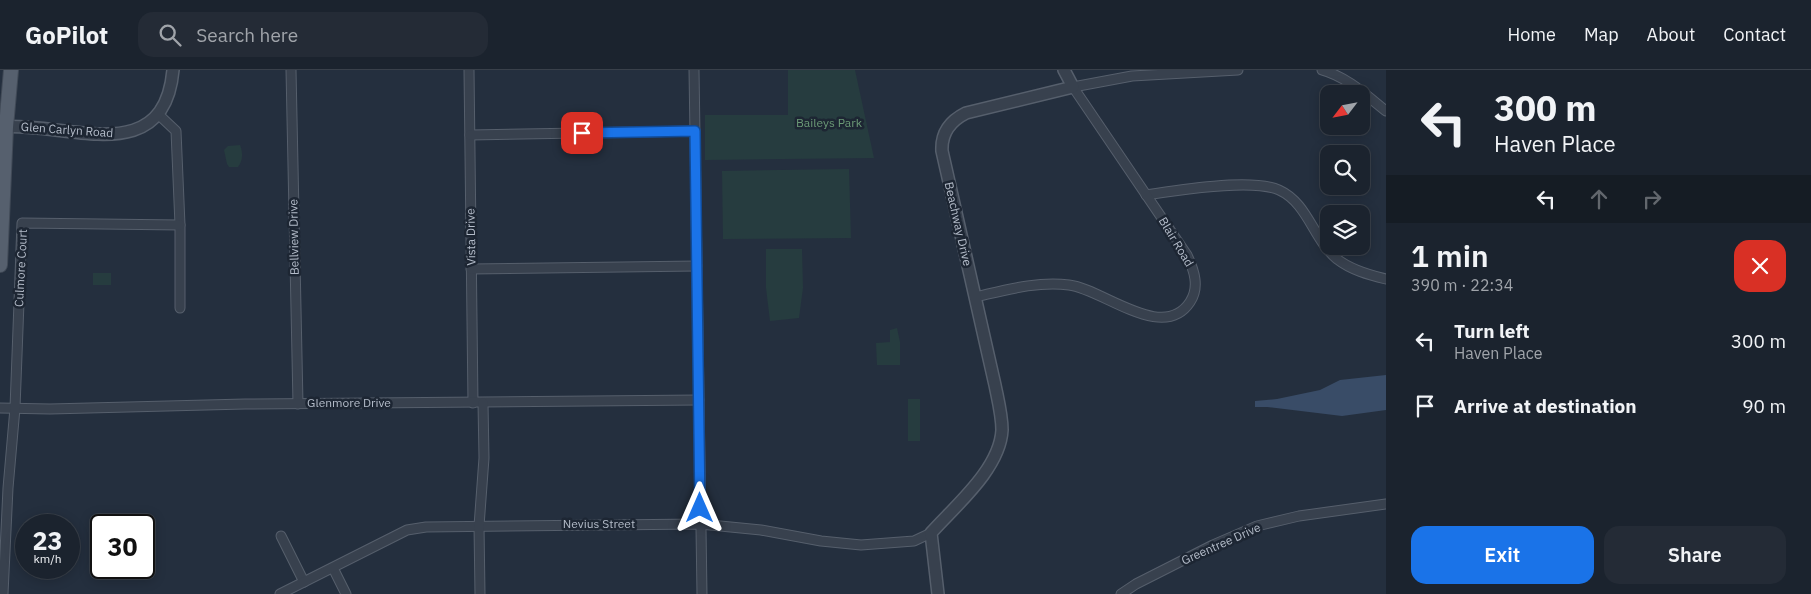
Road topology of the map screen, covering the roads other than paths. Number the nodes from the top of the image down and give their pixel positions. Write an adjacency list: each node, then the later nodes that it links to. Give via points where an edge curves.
1 (11, 70): 13 (main road)
2 (174, 70): 12 (street)
3 (290, 70): 27 (street, Bellview Drive)
4 (469, 70): 15 (street, Vista Drive)
5 (694, 70): 14 (street)
6 (1064, 70): 10 (street, Blair Road)
7 (1238, 70): 10 (street, Beachway Drive, via 1132,76)
8 (1322, 70): 9 (street)
9 (1341, 73): 11 (street)
10 (1073, 87): 16 (street, Blair Road); 22 (street, Beachway Drive, via 966,113 958,116 946,129 942,151)
11 (1386, 111)
12 (159, 115): 13 (street, Glen Carlyn Road, via 137,130 115,134); 17 (street, via 176,130)
13 (3, 127): 18 (main road)
14 (695, 131): 15 (street); 19 (street)
15 (470, 135): 20 (street, Vista Drive)
16 (1146, 195): 21 (street, via 1266,185 1288,195 1299,206 1336,258 1354,269); 22 (street, Blair Road, via 1187,255 1195,276 1192,299 1175,315 1146,316 1090,290 1066,285 1038,284)
17 (180, 225): 23 (street); 29 (street, Culmore Court, via 22,223)
18 (0, 265)
19 (697, 266): 20 (street); 24 (street)
20 (472, 269): 25 (street, Vista Drive)
21 (1386, 279)
22 (975, 297): 33 (street, Beachway Drive, via 1000,408 1000,442 982,477)
23 (180, 308)
24 (699, 400): 26 (street, Glenmore Drive); 31 (street)
25 (473, 403): 26 (street, Glenmore Drive); 27 (street, Glenmore Drive)
26 (483, 403): 32 (street, via 484,472)
27 (298, 404): 29 (street, Glenmore Drive)
28 (0, 408): 29 (street, Glenmore Drive)
29 (15, 408): 37 (street)
30 (1386, 504): 43 (street, Greentree Drive, via 1299,516 1257,526)
31 (700, 524): 32 (street, Nevius Street); 33 (street, Nevius Street, via 861,546 914,541); 41 (street)
32 (479, 526): 35 (street, Nevius Street, via 426,526 407,530); 40 (street)
33 (931, 533): 42 (street)
34 (281, 536): 36 (street)
35 (333, 568): 36 (street, Nevius Street); 39 (street)
36 (304, 582): 38 (street, Nevius Street)
37 (3, 594)
38 (280, 594)
39 (346, 594)
40 (480, 594)
41 (702, 594)
42 (938, 594)
43 (1121, 594)

